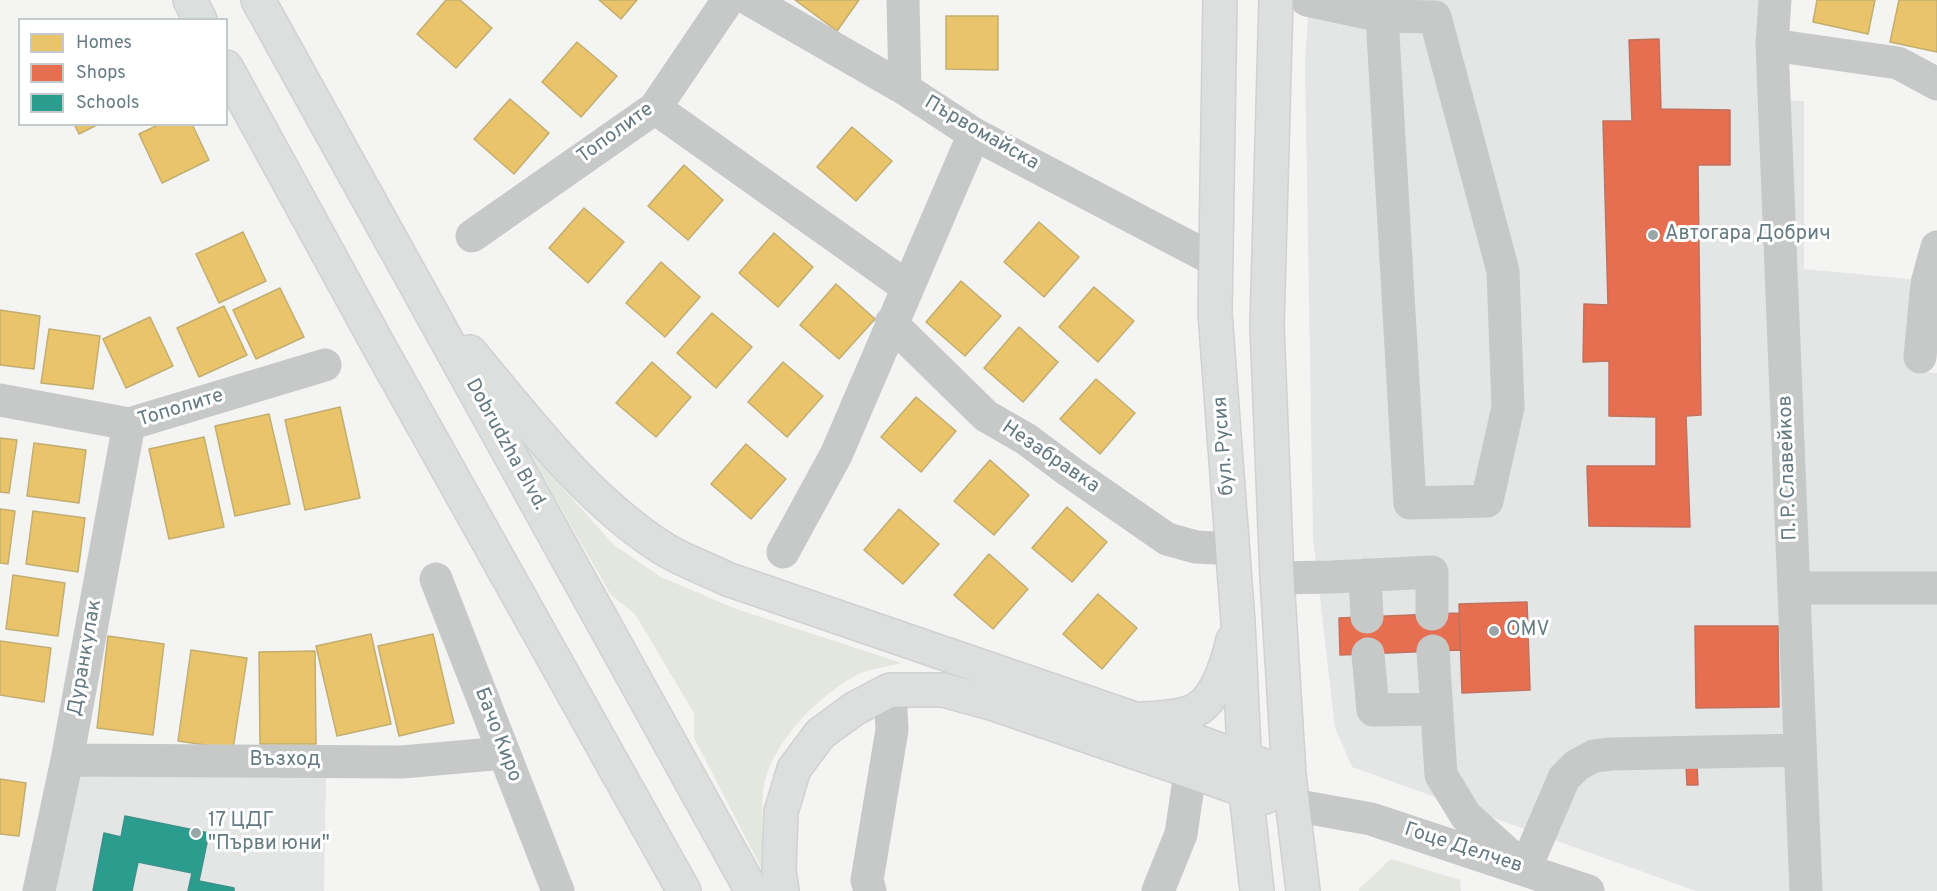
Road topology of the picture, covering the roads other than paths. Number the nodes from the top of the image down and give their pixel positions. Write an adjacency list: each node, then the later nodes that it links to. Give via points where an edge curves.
1 (190, 0): 11 (main road)
2 (258, 0): 22 (main road, Dobrudzha Blvd.)
3 (728, 0): 16 (street, Тополите)
4 (750, 0): 15 (street, Първомайска)
5 (903, 0): 15 (street)
6 (1220, 0): 20 (main road, бул. Русия)
7 (1276, 0): 31 (main road, via 1267,326)
8 (1307, 0): 10 (street)
9 (1775, 0): 12 (street, П. Р. Славейков)
10 (1382, 16): 10 (street, via 1410,503 1487,501 1508,407 1503,272 1435,17)
11 (199, 18)
12 (1772, 45): 14 (street, via 1898,63); 33 (street, П. Р. Славейков)
13 (228, 71): 53 (main road)
14 (1937, 84)
15 (905, 89): 17 (street, Първомайска)
16 (655, 108): 18 (street, Тополите); 21 (street)
17 (974, 134): 20 (street, Първомайска); 21 (street)
18 (472, 236)
19 (1937, 248): 24 (street, via 1927,283)
20 (1216, 261): 28 (main road, бул. Русия, via 1215,313)
21 (907, 287): 23 (street)
22 (421, 295): 42 (main road, via 563,463 614,513 662,548 727,579); 54 (main road, Dobrudzha Blvd.)
23 (891, 323): 28 (street, Незабравка, via 986,416 1026,439 1167,539 1196,547); 29 (street, via 836,455)
24 (1920, 357)
25 (325, 365): 27 (street, Тополите)
26 (0, 400): 27 (street, Тополите)
27 (129, 424): 46 (street, Дуранкулак)
28 (1233, 549): 37 (main road, бул. Русия)
29 (783, 552)
30 (1365, 576): 31 (street); 35 (street, via 1432,572); 36 (street)
31 (1277, 578): 48 (main road)
32 (436, 579): 44 (street, Бачо Киро)
33 (1794, 588): 34 (street); 43 (street, П. Р. Славейков)
34 (1937, 588)
35 (1432, 614)
36 (1367, 616)
37 (1238, 622): 42 (main road, via 1223,672 1214,691 1199,708 1172,717); 45 (main road, бул. Русия)
38 (1433, 651): 41 (street)
39 (1368, 654): 41 (street, via 1373,710)
40 (890, 690): 47 (main road, via 943,690 994,704); 55 (main road, via 854,709 820,734 794,769 781,812); 56 (street, via 892,730 867,880)
41 (1435, 709): 50 (street, via 1440,775 1466,816)
42 (1136, 719): 45 (main road)
43 (1800, 750): 50 (street, via 1594,756 1564,778); 61 (street, П. Р. Славейков)
44 (504, 753): 46 (street, Възход, via 402,762); 52 (street, Бачо Киро)
45 (1244, 757): 48 (main road); 49 (main road, бул. Русия)
46 (67, 760): 51 (street, Дуранкулак)
47 (1190, 773): 49 (main road); 57 (street, via 1180,834)
48 (1291, 790): 49 (main road); 50 (street, Гоце Делчев); 59 (main road)
49 (1246, 792): 58 (main road, бул. Русия)
50 (1525, 869): 60 (street, Гоце Делчев)
51 (39, 891)
52 (557, 891)
53 (684, 891)
54 (752, 891)
55 (782, 891)
56 (870, 891)
57 (1158, 891)
58 (1257, 891)
59 (1303, 891)
60 (1588, 891)
61 (1806, 891)

